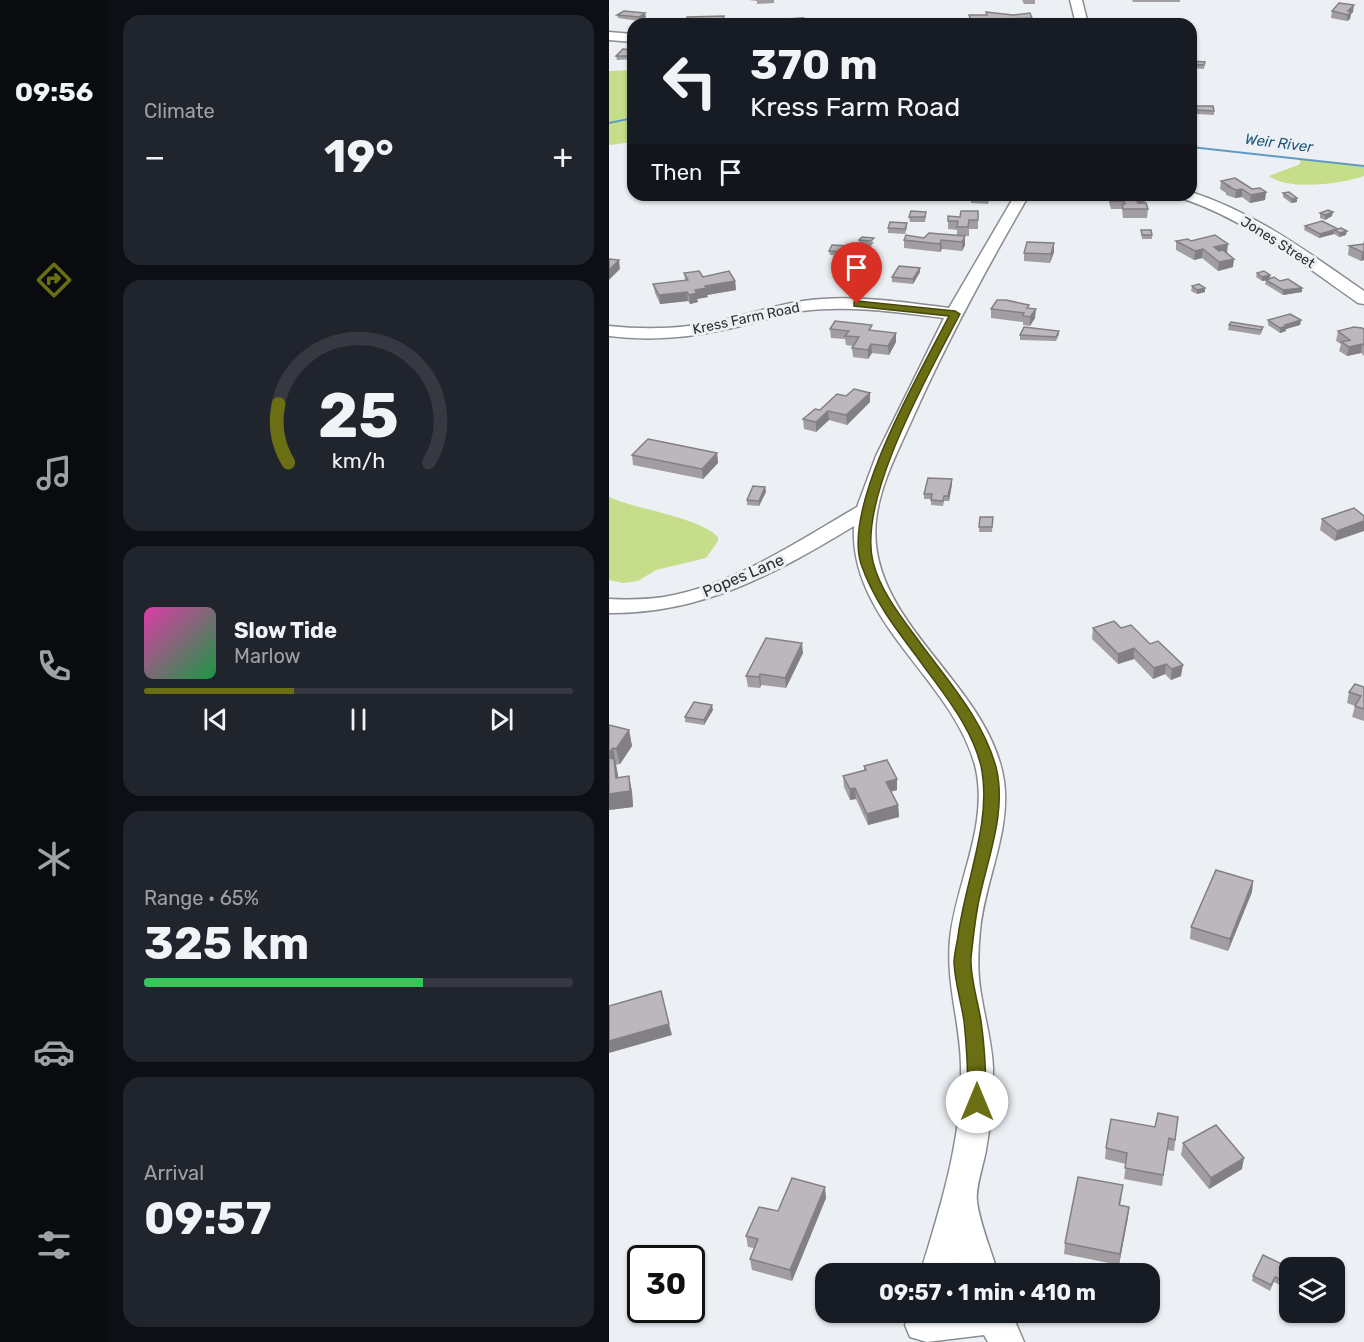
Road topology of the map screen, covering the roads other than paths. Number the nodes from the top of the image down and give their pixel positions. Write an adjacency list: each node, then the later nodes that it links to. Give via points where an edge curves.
1 (1076, 0): 2 (street)
2 (1080, 18)
3 (609, 36): 4 (street)
4 (627, 38)
5 (1197, 199): 7 (street, Jones Street, via 1248,222)
6 (1019, 201): 8 (street)
7 (1364, 299)
8 (955, 314): 9 (street, Kress Farm Road, via 825,304 789,308 698,329); 10 (street, via 913,395)
9 (609, 331)
10 (867, 510): 11 (street, Popes Lane, via 787,556 721,586 654,606); 12 (street, via 867,562 874,584 964,713 980,743 992,790 990,817 970,902 963,962 977,1063 977,1102)
11 (609, 606)
12 (960, 1202): 13 (street); 14 (street)
13 (941, 1263)
14 (977, 1263)
15 (997, 1324): 16 (street)
16 (923, 1327)

